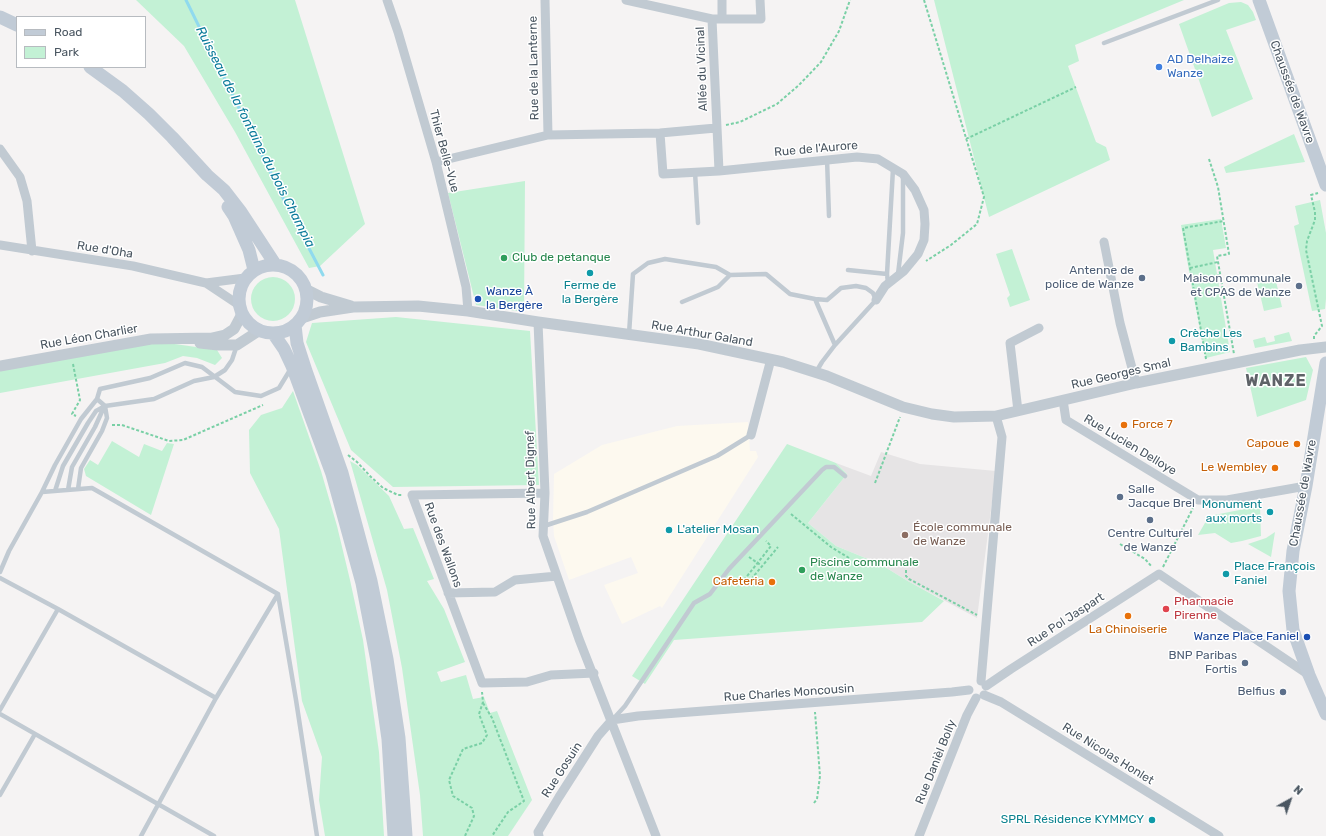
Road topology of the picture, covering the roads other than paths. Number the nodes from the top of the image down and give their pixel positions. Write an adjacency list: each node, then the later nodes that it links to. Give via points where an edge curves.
1 (387, 0): 19 (street, Thier Belle-Vue)
2 (545, 0): 16 (street, Rue de la Lanterne)
3 (626, 0): 9 (street)
4 (722, 0): 10 (street, Allée du Vicinal)
5 (760, 0): 10 (street, Allée du Vicinal, via 761,18)
6 (1218, 0): 12 (lane)
7 (1259, 0): 25 (main road, Chaussée de Wavre)
8 (0, 17): 11 (main road)
9 (712, 19): 10 (street, Allée du Vicinal); 14 (street, Allée du Vicinal)
10 (722, 19)
11 (16, 25)
12 (1104, 43)
13 (91, 68): 24 (main road, via 149,114)
14 (716, 128): 15 (street); 21 (street, Allée du Vicinal)
15 (660, 133): 16 (street); 22 (street, Rue de l'Aurore, via 663,174)
16 (548, 135): 19 (street)
17 (0, 149): 30 (street, via 20,177 27,201)
18 (827, 159): 20 (street, Rue de l'Aurore, via 878,159); 21 (street, Rue de l'Aurore); 26 (lane)
19 (436, 162): 44 (street, Thier Belle-Vue, via 466,287)
20 (892, 167): 23 (street, Rue de l'Aurore); 36 (lane)
21 (719, 171): 22 (street, Rue de l'Aurore)
22 (694, 172): 27 (lane)
23 (902, 174): 35 (lane, via 903,233); 35 (street, Rue de l'Aurore, via 921,202 925,224 924,240 918,254)
24 (207, 175): 31 (main road, via 224,190 241,212); 33 (main road, via 234,216 249,250)
25 (1322, 189)
26 (829, 216)
27 (698, 223)
28 (1104, 242): 60 (street, via 1120,323)
29 (0, 246): 30 (street, Rue d'Oha)
30 (32, 251): 37 (street, Rue d'Oha, via 133,266)
31 (275, 264): 33 (main road, via 268,264); 38 (main road, via 295,272)
32 (848, 270): 36 (lane)
33 (249, 274): 37 (street, Rue d'Oha); 43 (main road, via 241,287)
34 (730, 275): 39 (lane, via 766,274 790,294); 41 (lane, via 718,287); 49 (lane, via 716,267 665,259 648,263 633,274)
35 (898, 275): 36 (street, Rue de l'Aurore)
36 (888, 279): 40 (street, Rue de l'Aurore)
37 (206, 283): 43 (street, Rue d'Oha)
38 (306, 290): 42 (street); 45 (main road, via 307,304)
39 (815, 299): 40 (lane, via 826,300 841,288 856,286 866,288 873,293); 52 (lane)
40 (876, 300): 52 (lane)
41 (682, 302)
42 (353, 307): 44 (street, via 418,306); 45 (street, via 320,312)
43 (241, 309): 48 (main road, via 247,321); 50 (street, Rue Léon Charlier, via 234,329 225,335 212,338)
44 (468, 311): 46 (street, Rue Arthur Galand)
45 (298, 322): 48 (main road, via 288,330); 99 (main road, via 297,343 342,473 371,581 387,659 399,738)
46 (538, 322): 49 (street, Rue Arthur Galand); 75 (street, Rue Albert Dignef)
47 (1039, 328): 65 (street, via 1010,343)
48 (266, 332): 51 (street); 57 (main road, via 284,348)
49 (629, 334): 54 (street, Rue Arthur Galand, via 699,344)
50 (184, 338): 51 (street, Rue Léon Charlier, via 218,346); 56 (street, Rue Léon Charlier, via 151,339)
51 (237, 345): 59 (lane, via 225,370)
52 (835, 345): 58 (lane)
53 (1321, 348): 60 (street, Rue Georges Smal)
54 (771, 359): 58 (street, Rue Arthur Galand); 68 (street)
55 (1326, 363): 61 (main road, Chaussée de Wavre)
56 (0, 366)
57 (292, 366): 59 (lane, via 279,388 261,396 235,392); 98 (main road, via 332,474 362,583 388,739)
58 (816, 372): 66 (street, Rue Arthur Galand, via 903,407)
59 (214, 377): 62 (lane, via 202,367 185,363 150,378 100,389); 64 (lane, via 194,381 154,399)
60 (1136, 383): 63 (street, Rue Georges Smal)
61 (1324, 392): 70 (main road, Chaussée de Wavre)
62 (97, 399): 64 (lane); 74 (lane, via 81,419)
63 (1063, 400): 65 (street, Rue Georges Smal); 70 (street, Rue Lucien Delloye, via 1066,420 1198,500 1227,500)
64 (105, 406): 71 (lane, via 107,418 81,468); 72 (lane, via 72,467); 73 (lane, via 96,412 88,423 63,466)
65 (1018, 411): 67 (street, Rue Georges Smal)
66 (932, 414): 67 (street, Rue Georges Smal, via 954,417)
67 (996, 416): 86 (street, via 1002,437)
68 (751, 436): 76 (lane, via 717,456 587,512)
69 (845, 476): 91 (lane, via 834,466 826,467 729,569 710,594 694,603 625,706)
70 (1306, 486): 84 (main road, Chaussée de Wavre, via 1292,550 1289,591 1293,630)
71 (78, 489): 72 (lane); 81 (lane, via 92,488)
72 (68, 490): 73 (lane)
73 (55, 491): 74 (lane)
74 (42, 492): 77 (lane)
75 (544, 493): 76 (street, Rue Albert Dignef); 80 (street, Rue des Wallons, via 412,495)
76 (544, 526): 78 (street, Rue Albert Dignef, via 544,536)
77 (0, 572)
78 (557, 576): 80 (street, via 515,580 495,592); 83 (street, Rue Albert Dignef)
79 (0, 578): 82 (lane)
80 (448, 593): 83 (street, Rue des Wallons, via 482,683 527,682 551,675)
81 (278, 594): 87 (lane); 97 (lane)
82 (58, 609): 87 (lane); 88 (lane)
83 (594, 673): 91 (street, Rue Albert Dignef)
84 (1309, 675): 86 (street, Rue Pol Jaspart, via 1159,574); 90 (main road, Chaussée de Wavre)
85 (969, 690): 86 (street, via 971,694); 86 (street, Rue Pol Jaspart, via 973,681); 91 (street, Rue Charles Moncousin)
86 (982, 690): 102 (street, Rue Danièl Bolly, via 968,715); 103 (street, Rue Nicolas Honlet)
87 (216, 698): 94 (lane)
88 (0, 710)
89 (0, 714): 92 (lane)
90 (1326, 714)
91 (612, 720): 100 (street, Rue Gosuin, via 598,736 552,808 538,832); 101 (street, Rue Albert Dignef)
92 (35, 734): 93 (lane); 94 (lane)
93 (0, 795)
94 (158, 803): 95 (lane); 96 (lane)
95 (141, 836)
96 (214, 836)
97 (316, 836)
98 (394, 836)
99 (406, 836)
100 (539, 836)
101 (656, 836)
102 (919, 836)
103 (1219, 836)

